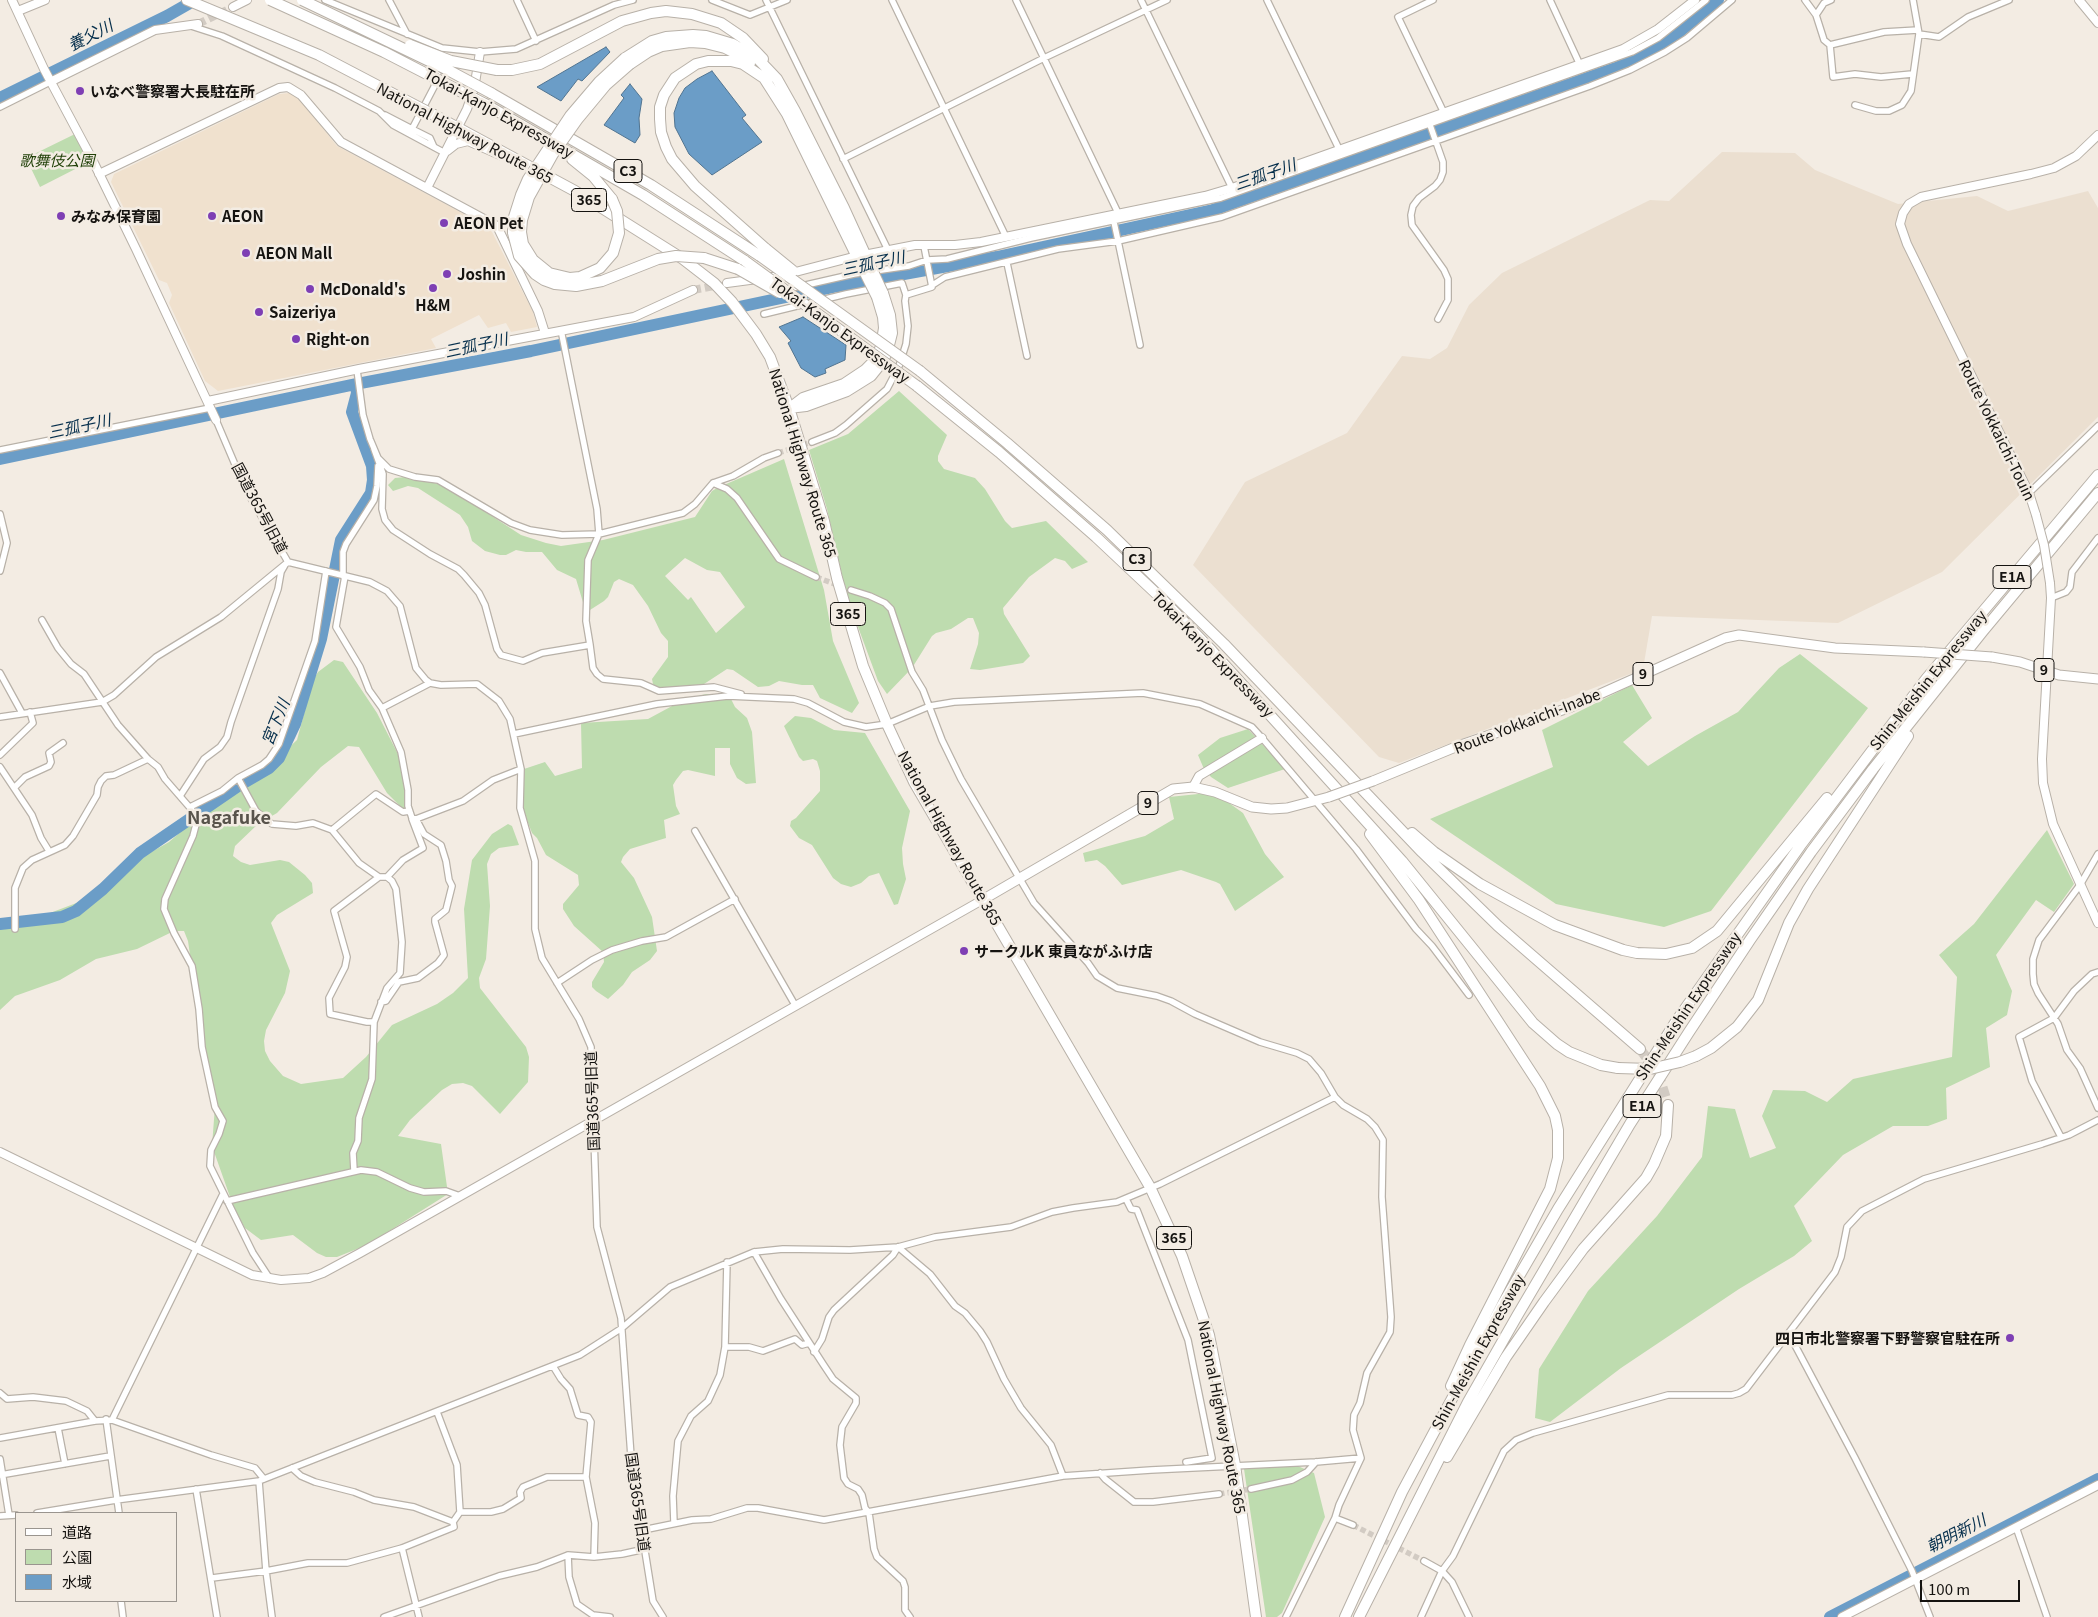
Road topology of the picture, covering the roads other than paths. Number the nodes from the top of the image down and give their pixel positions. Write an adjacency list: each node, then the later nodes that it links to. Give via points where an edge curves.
1 (12, 0): 32 (street)
2 (45, 0): 32 (street)
3 (187, 0): 56 (highway, National Highway Route 365 / 365, bridge, via 308,50)
4 (247, 0): 29 (street)
5 (270, 0): 49 (highway, Tokai-Kanjo Expressway / C3, bridge, via 343,32)
6 (302, 0): 47 (highway, bridge, via 451,61 497,70 540,64 622,21 666,11 706,18 733,30 752,45); 74 (highway, Tokai-Kanjo Expressway / C3, bridge, via 491,93)
7 (326, 0): 37 (street)
8 (389, 0): 37 (street)
9 (517, 0): 38 (street)
10 (634, 0): 38 (street)
11 (712, 0): 30 (street, via 750,15)
12 (766, 0): 30 (street)
13 (787, 0): 30 (street)
14 (892, 0): 52 (street)
15 (1016, 0): 42 (street)
16 (1141, 0): 31 (street)
17 (1167, 0): 31 (street)
18 (1267, 0): 61 (street)
19 (1433, 0): 54 (street, via 1398,17)
20 (1550, 0): 44 (street)
21 (1695, 0): 44 (street, via 1658,29)
22 (1706, 0): 44 (street, via 1658,38 1632,52)
23 (1732, 0): 59 (street, via 1687,38 1630,70)
24 (1805, 0): 33 (street)
25 (1831, 0): 33 (street, via 1824,3)
26 (1913, 0): 36 (street)
27 (2009, 0): 36 (street, via 1968,17 1939,37)
28 (2079, 0): 34 (street)
29 (233, 7)
30 (770, 8): 63 (street)
31 (1146, 10): 42 (street); 67 (street)
32 (18, 11): 48 (street, 国道365号旧道)
33 (1816, 14): 39 (street, via 1824,40)
34 (2098, 23)
35 (195, 25): 48 (street, via 155,30); 53 (street, via 335,88)
36 (1918, 32): 39 (street, via 1913,29 1884,32); 45 (street)
37 (406, 34): 40 (street)
38 (536, 41): 41 (street, via 516,49)
39 (1830, 45): 45 (street, via 1833,76)
40 (442, 48): 41 (street); 57 (street, via 434,87)
41 (480, 52): 56 (street, via 474,89)
42 (1044, 58): 52 (street); 68 (street)
43 (627, 61): 46 (highway, via 676,42 705,43 735,53); 47 (highway, via 652,41 680,35 706,36 747,51); 49 (highway, bridge, via 577,120 535,184 525,208 521,232 533,260 540,268 560,277 580,277 600,268 613,253 619,233 612,199 583,167); 90 (highway, bridge, via 599,82 570,116 528,179 513,220 519,256 544,280 576,286 602,281 658,259 676,256 704,258 738,269)
44 (1582, 67): 54 (street)
45 (1912, 74): 50 (street, via 1911,91 1902,105 1889,111)
46 (764, 78): 74 (highway, via 731,61 696,64 675,78 660,107 661,132 672,159 683,174); 79 (highway, via 787,114)
47 (777, 79): 79 (highway, via 815,150)
48 (50, 80): 51 (street); 65 (street, 国道365号旧道)
49 (484, 105): 90 (highway, Tokai-Kanjo Expressway / C3, bridge, via 643,195 745,261)
50 (1855, 105)
51 (0, 107)
52 (944, 108): 63 (street); 70 (street)
53 (379, 112): 57 (street); 60 (street, via 393,125)
54 (1445, 115): 55 (street); 61 (street)
55 (1430, 125): 59 (street); 68 (street, via 1221,198)
56 (459, 127): 62 (street); 64 (highway, National Highway Route 365 / 365)
57 (412, 129): 60 (street, via 430,138)
58 (2098, 135): 104 (street, Route Yokkaichi-Touin, via 2076,156 2054,168 1921,197 1909,204 1900,224)
59 (1436, 141): 71 (street, via 1222,217); 87 (street, via 1443,172 1440,180 1419,198 1410,215 1412,225 1448,279 1448,300)
60 (434, 148): 62 (street)
61 (1339, 149): 67 (street)
62 (445, 154): 64 (street, via 456,144 468,141 500,156); 66 (street)
63 (843, 159): 73 (street)
64 (519, 160): 95 (highway, National Highway Route 365 / 365, via 683,259 714,283 743,316 770,357)
65 (99, 174): 66 (street, via 279,88 288,87 301,95 341,142); 94 (street, 国道365号旧道)
66 (427, 188): 89 (street, via 497,226 538,311)
67 (1232, 188): 68 (street)
68 (1120, 217): 69 (street); 70 (street)
69 (1114, 222): 71 (street); 77 (street)
70 (1006, 237): 72 (street)
71 (1118, 241): 78 (street, via 1058,249); 91 (street)
72 (924, 246): 73 (street); 77 (street)
73 (888, 250): 75 (street); 80 (street)
74 (763, 253): 139 (highway, Tokai-Kanjo Expressway / C3, bridge, via 920,371 1107,530 1224,644)
75 (869, 254)
76 (853, 257): 81 (street, via 780,276)
77 (927, 261): 80 (street); 82 (street)
78 (1007, 263): 82 (street); 92 (street)
79 (866, 266): 95 (highway, bridge, via 890,315 892,333 880,366 871,376 847,391 806,406)
80 (894, 268): 84 (street)
81 (727, 283)
82 (931, 283): 85 (street)
83 (692, 290): 88 (street, via 634,317)
84 (782, 291)
85 (906, 294): 86 (street, via 902,283); 98 (street, via 906,344 887,389 846,425)
86 (764, 314)
87 (1438, 319)
88 (561, 330): 89 (street); 107 (street, via 598,509)
89 (545, 333): 93 (street)
90 (864, 345): 142 (highway, Tokai-Kanjo Expressway / C3, bridge, via 999,452 1096,537 1219,658)
91 (1140, 345)
92 (1027, 356)
93 (358, 373): 94 (street); 99 (street, via 363,415)
94 (209, 405): 96 (street, 国道365号旧道); 100 (street)
95 (789, 408): 133 (highway, National Highway Route 365 / 365, via 824,520 863,666)
96 (216, 420): 111 (street, 国道365号旧道, via 245,488)
97 (2098, 426): 104 (street)
98 (812, 442)
99 (374, 449): 107 (street, via 390,469 438,480 511,523 562,535); 114 (street, via 378,470 376,493 346,544); 120 (street, via 383,474 382,509 385,520 393,530 458,569 469,580 486,605 496,649 501,655 523,661 542,652)
100 (0, 450)
101 (778, 453): 103 (street)
102 (2098, 475): 123 (highway, Shin-Meishin Expressway / E1A)
103 (713, 483): 107 (street, via 683,513); 115 (street, via 737,498 778,559)
104 (2029, 493): 117 (street, Route Yokkaichi-Touin, bridge, via 2044,545)
105 (2098, 493): 119 (highway, Shin-Meishin Expressway / E1A)
106 (0, 514): 109 (street)
107 (599, 534): 120 (street, via 588,560 586,621)
108 (2098, 538): 117 (street, via 2072,572 2070,587)
109 (7, 546): 110 (street); 112 (street)
110 (0, 556)
111 (288, 562): 113 (street, 国道365号旧道); 127 (street, via 221,617 156,657); 146 (street, via 281,572 227,737 204,759)
112 (0, 571)
113 (327, 571): 114 (street, 国道365号旧道); 143 (street, via 315,641 279,744 269,759)
114 (342, 575): 125 (street, 国道365号旧道, via 377,585 394,598 402,612 416,668); 129 (street, via 336,627)
115 (816, 577)
116 (851, 590): 128 (street, via 885,603 891,609 912,672)
117 (2051, 598): 121 (street, Route Yokkaichi-Touin)
118 (42, 620): 127 (street, via 58,648 84,674)
119 (1983, 631): 142 (highway, bridge, via 1903,742 1808,889 1789,923 1758,1000 1748,1014 1724,1038 1696,1056 1657,1068 1636,1070 1601,1065 1569,1052 1533,1023 1402,861); 242 (highway, Shin-Meishin Expressway / E1A, via 1811,852 1630,1124 1468,1402)
120 (590, 645): 126 (street, via 593,668 603,679 642,683 659,691 714,687)
121 (2048, 671): 124 (main road, Route Yokkaichi-Inabe / 9); 147 (main road, Route Yokkaichi-Inabe / 9, bridge, via 1992,657 1835,648 1739,635 1725,638 1571,707 1458,746); 158 (street, Route Yokkaichi-Touin, via 2043,783 2052,824)
122 (0, 673): 131 (street)
123 (1926, 679): 139 (highway, via 1728,919 1704,941 1666,954 1638,953 1583,936 1504,898 1434,852); 217 (highway, Shin-Meishin Expressway / E1A, via 1805,839 1623,1103 1501,1307)
124 (2098, 679)
125 (430, 683): 129 (street); 134 (street, 国道365号旧道, via 474,683 482,686 504,707)
126 (746, 695): 133 (street, via 794,699 844,722 866,727); 134 (street, via 657,704)
127 (102, 702): 130 (street); 138 (street)
128 (930, 706): 133 (street); 135 (street, via 954,702 1143,693 1200,704 1252,727); 157 (street, via 961,779)
129 (382, 708): 149 (street, via 401,752)
130 (30, 712): 131 (street); 137 (street, via 33,723)
131 (22, 713): 132 (street)
132 (0, 717)
133 (887, 724): 160 (highway, National Highway Route 365 / 365, via 914,782)
134 (514, 734): 141 (street, 国道365号旧道)
135 (1262, 738): 145 (street, via 1199,776); 147 (street)
136 (63, 744): 144 (street, via 49,753 49,766 25,777)
137 (0, 755)
138 (148, 759): 146 (street, via 158,766); 153 (street, via 101,780 97,796 72,836 65,844)
139 (1338, 765): 170 (highway, via 1498,926)
140 (0, 767): 144 (street)
141 (521, 769): 150 (street, via 493,780 463,801); 164 (street, 国道365号旧道, via 520,808 535,861 534,929 542,958)
142 (1326, 775): 217 (highway, via 1408,885 1540,1086 1555,1116 1558,1130 1558,1158 1550,1189 1470,1345)
143 (240, 782): 148 (street); 151 (street, via 256,811 272,824 296,826 313,823)
144 (14, 788): 153 (street, via 32,815)
145 (1193, 788): 147 (main road, Route Yokkaichi-Inabe / 9, via 1216,792 1252,807 1287,808); 157 (main road, Route Yokkaichi-Inabe / 9, via 1173,789)
146 (180, 796): 148 (street)
147 (1317, 801): 165 (street)
148 (192, 809): 180 (street, via 198,818 193,836 164,904 166,916 194,974 202,1047 215,1107 223,1121 209,1160)
149 (409, 811): 150 (street); 151 (street, via 403,812 376,794)
150 (414, 818): 156 (street, via 423,848 403,860); 166 (street, via 424,834 441,844 452,886 446,910 435,920 444,955 418,978 399,982 386,1001)
151 (332, 830): 155 (street, via 359,863)
152 (695, 831): 159 (street)
153 (49, 851): 162 (street, via 32,860 20,872 14,888)
154 (2098, 854): 158 (street)
155 (379, 877): 156 (street); 169 (street, via 334,911 347,957 329,998 330,1014)
156 (387, 877): 166 (street, via 396,889 402,942 400,973 387,988)
157 (1018, 878): 160 (main road, Route Yokkaichi-Inabe / 9); 171 (street, via 1034,903 1097,976 1108,984 1171,1000 1194,1014 1260,1042 1297,1053 1321,1073)
158 (2080, 885): 161 (street, Route Yokkaichi-Touin); 168 (street, via 2043,935 2033,959 2034,984)
159 (735, 899): 164 (street, via 666,937 612,950); 167 (street)
160 (984, 899): 167 (street); 179 (highway, National Highway Route 365 / 365)
161 (2098, 923)
162 (15, 929)
163 (2098, 972): 168 (street, via 2074,991)
164 (557, 982): 174 (street, 国道365号旧道, via 591,1047)
165 (1469, 995)
166 (381, 1002): 169 (street)
167 (795, 1005): 174 (street)
168 (2054, 1018): 173 (street); 176 (street, via 2019,1036 2032,1081)
169 (374, 1022): 178 (street, via 372,1079 359,1118 358,1141 353,1153)
170 (1640, 1049)
171 (1335, 1097): 179 (street); 202 (street, via 1367,1119 1382,1140 1382,1197 1392,1317 1390,1332 1367,1373 1354,1415 1353,1430)
172 (1668, 1105): 242 (highway, via 1666,1136 1646,1178 1583,1249 1515,1344)
173 (2098, 1108)
174 (594, 1120): 181 (street); 189 (street, 国道365号旧道, via 597,1227 617,1297)
175 (2098, 1120): 176 (street)
176 (2061, 1137): 190 (street, via 1924,1179 1862,1211 1847,1227 1835,1272)
177 (0, 1152): 185 (street)
178 (354, 1171): 181 (street, via 372,1170 410,1188 424,1192 446,1191); 183 (street)
179 (1150, 1188): 182 (street); 207 (highway, National Highway Route 365 / 365, via 1182,1256 1209,1335)
180 (223, 1194): 183 (street); 185 (street)
181 (460, 1196): 188 (street, via 323,1273 295,1280)
182 (1126, 1199): 184 (street, via 1052,1212 1011,1227 935,1237); 204 (street, via 1131,1209 1137,1210 1188,1340 1212,1458)
183 (227, 1201): 188 (street)
184 (898, 1247): 186 (street); 193 (street, via 834,1310); 211 (street, via 930,1274 980,1331 1021,1408 1051,1445)
185 (197, 1248): 188 (street); 197 (street)
186 (754, 1252): 187 (street); 191 (street)
187 (727, 1262): 189 (street, via 670,1287); 192 (street)
188 (270, 1280)
189 (622, 1328): 194 (street, via 590,1351); 232 (street, 国道365号旧道, via 632,1470)
190 (1789, 1334): 238 (street, via 1739,1394 1668,1395 1516,1440 1504,1451 1453,1556); 240 (street)
191 (809, 1343): 192 (street, via 802,1345 795,1339 763,1351 749,1347); 193 (street)
192 (725, 1347): 229 (street, via 715,1388 708,1401 691,1416 678,1441)
193 (814, 1352): 223 (street, via 833,1379 856,1398 856,1404 842,1427 842,1471 848,1484 862,1495)
194 (553, 1366): 196 (street); 212 (street, via 570,1389 578,1415 591,1422)
195 (0, 1393): 198 (street, via 7,1399 33,1396 66,1400 87,1412)
196 (437, 1412): 208 (street); 222 (street, via 457,1465)
197 (109, 1420): 198 (street); 201 (street); 213 (street, via 254,1468)
198 (95, 1421): 199 (street)
199 (58, 1428): 200 (street); 206 (street)
200 (0, 1438)
201 (110, 1456): 206 (street); 219 (street)
202 (1362, 1458): 205 (street); 227 (street)
203 (0, 1459): 210 (street)
204 (1186, 1462)
205 (1316, 1462): 207 (street); 216 (street, via 1307,1472 1292,1480)
206 (65, 1464): 210 (street)
207 (1235, 1466): 209 (street); 253 (highway, National Highway Route 365 / 365)
208 (292, 1468): 213 (street); 228 (street, via 315,1482 374,1500 414,1507)
209 (1100, 1472): 211 (street); 218 (street, via 1134,1502)
210 (1, 1475): 224 (street)
211 (1062, 1476): 223 (street)
212 (586, 1477): 222 (street, via 547,1477 523,1487 521,1498 503,1509); 236 (street, via 594,1523)
213 (262, 1480): 215 (street); 239 (street)
214 (2098, 1485): 231 (street)
215 (196, 1489): 219 (street); 241 (street)
216 (1251, 1489)
217 (1402, 1492): 255 (highway, Shin-Meishin Expressway / E1A)
218 (1219, 1494)
219 (116, 1500): 220 (street); 221 (street)
220 (43, 1512)
221 (119, 1512)
222 (460, 1512): 228 (street)
223 (869, 1512): 229 (street, via 824,1520 746,1508 711,1519); 252 (street, via 877,1557 903,1581 905,1610)
224 (9, 1515): 225 (street); 226 (street)
225 (15, 1515)
226 (0, 1516)
227 (1335, 1518): 230 (street); 254 (street)
228 (453, 1522): 233 (street, via 454,1527)
229 (674, 1523): 232 (street)
230 (1353, 1526)
231 (2016, 1527): 240 (street); 261 (street)
232 (643, 1530): 234 (street, 国道365号旧道)
233 (402, 1548): 239 (street, via 347,1564 308,1563); 244 (street)
234 (645, 1549): 236 (street); 251 (street, 国道365号旧道, via 652,1601)
235 (568, 1555): 236 (street); 244 (street, via 537,1568 499,1576); 250 (street, via 569,1577 577,1604 593,1615)
236 (594, 1557)
237 (1424, 1561): 238 (street)
238 (1442, 1570): 257 (street); 258 (street, via 1452,1582)
239 (266, 1571): 241 (street); 247 (street)
240 (1914, 1575): 259 (street); 260 (street)
241 (212, 1578): 246 (street)
242 (1372, 1590): 256 (highway, Shin-Meishin Expressway / E1A)
243 (120, 1602): 245 (street)
244 (417, 1604): 248 (street); 249 (street)
245 (123, 1617)
246 (217, 1617)
247 (272, 1617)
248 (384, 1617)
249 (419, 1617)
250 (610, 1617)
251 (663, 1617)
252 (910, 1617)
253 (1256, 1617)
254 (1286, 1617)
255 (1345, 1617)
256 (1360, 1617)
257 (1421, 1617)
258 (1469, 1617)
259 (1842, 1617)
260 (1930, 1617)
261 (2047, 1617)

